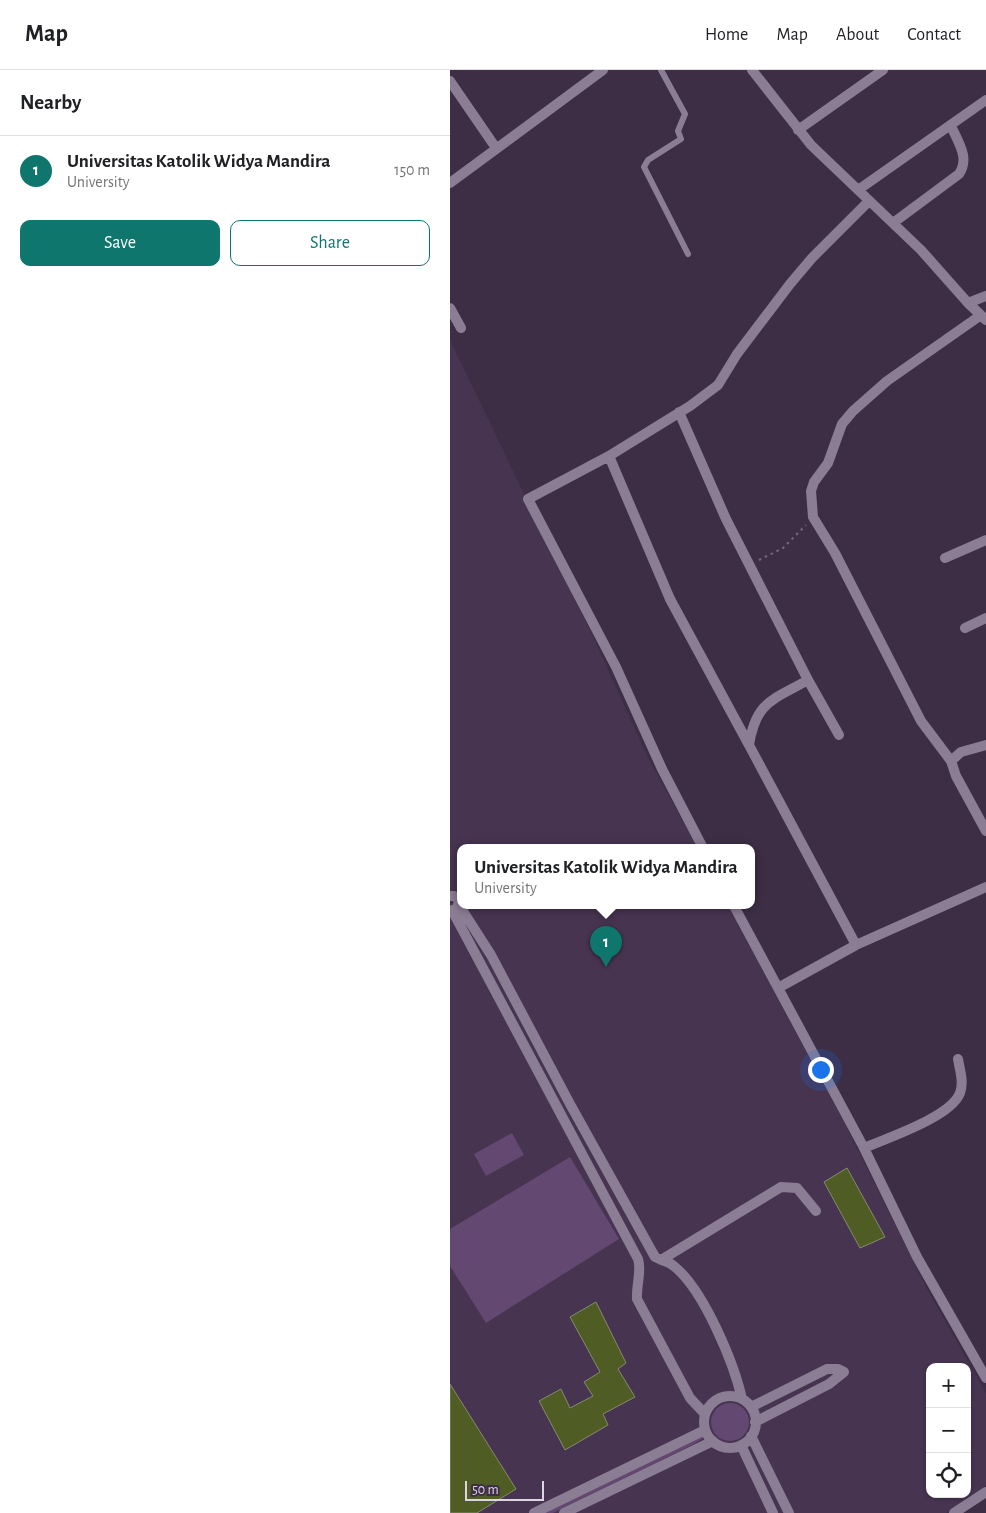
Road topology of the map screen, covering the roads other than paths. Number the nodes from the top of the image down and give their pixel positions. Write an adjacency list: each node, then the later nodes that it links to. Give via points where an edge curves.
1 (603, 70): 9 (street)
2 (661, 70): 14 (lane, via 685,114 678,131 681,139 648,160 644,167)
3 (752, 70): 8 (street)
4 (884, 70): 8 (street)
5 (450, 81): 9 (street)
6 (986, 100): 7 (street)
7 (951, 126): 11 (street); 13 (street, via 964,157 963,167)
8 (798, 130): 11 (street)
9 (496, 148): 10 (street)
10 (450, 183)
11 (858, 190): 12 (street)
12 (869, 201): 13 (street); 20 (street, via 790,284 737,354 718,385)
13 (893, 223): 16 (street)
14 (688, 254)
15 (986, 296): 16 (street)
16 (968, 303): 18 (street)
17 (450, 308): 19 (street)
18 (983, 317): 30 (street, via 887,381 842,424 828,463 811,491 813,517 835,553 921,720)
19 (461, 328)
20 (679, 412): 21 (street); 26 (street, via 726,519)
21 (609, 456): 28 (street, via 670,598); 32 (street, via 528,499 616,667 662,769)
22 (986, 540): 23 (street)
23 (946, 558)
24 (986, 618): 25 (street)
25 (965, 628)
26 (808, 680): 27 (street); 28 (street, via 766,703 754,721)
27 (839, 734)
28 (749, 744): 36 (street)
29 (986, 745): 30 (street, via 961,752)
30 (951, 761): 31 (street)
31 (986, 831)
32 (701, 844)
33 (986, 887): 36 (street)
34 (454, 908): 41 (street, via 491,955 655,1257); 45 (street, via 638,1259 641,1270 636,1283 637,1299 690,1398)
35 (736, 909): 37 (street)
36 (856, 945): 37 (street)
37 (778, 988): 39 (street)
38 (958, 1059): 39 (street, via 962,1079 960,1094 946,1109)
39 (864, 1148): 42 (street, via 917,1257)
40 (816, 1211): 41 (street, via 797,1188 781,1187)
41 (661, 1260): 43 (street, via 677,1268 691,1283 726,1350)
42 (986, 1378)
43 (742, 1399): 44 (street); 45 (street, via 730,1396 718,1399)
44 (751, 1407): 46 (street); 46 (street, via 827,1369 844,1372 830,1384)
45 (705, 1414): 47 (street)
46 (756, 1422): 48 (street)
47 (705, 1430): 49 (street); 51 (street)
48 (751, 1436): 50 (street); 54 (street)
49 (713, 1441): 50 (street, via 731,1448); 52 (street)
50 (741, 1445): 55 (street)
51 (630, 1466): 52 (street); 56 (street)
52 (637, 1478): 57 (street)
53 (986, 1492): 60 (street)
54 (780, 1496): 55 (street); 59 (street)
55 (767, 1502): 58 (street)
56 (534, 1513)
57 (564, 1513)
58 (773, 1513)
59 (789, 1513)
60 (954, 1513)

